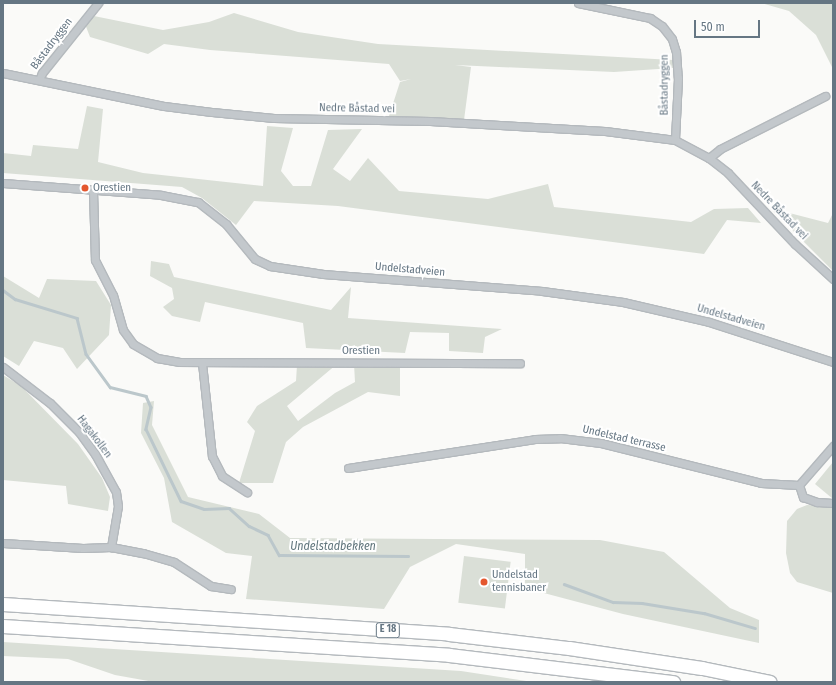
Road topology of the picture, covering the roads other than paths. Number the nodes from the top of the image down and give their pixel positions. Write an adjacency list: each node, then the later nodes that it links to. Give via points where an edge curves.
1 (98, 3): 4 (street, Båstadryggen, via 42,72)
2 (578, 3): 6 (street, Båstadryggen, via 650,18 662,26 672,39 678,78)
3 (3, 73): 4 (street, Nedre Båstad vei)
4 (39, 80): 6 (street, Nedre Båstad vei, via 164,106 258,117 430,121 605,131)
5 (825, 96): 7 (street, via 720,149)
6 (675, 140): 7 (street, Nedre Båstad vei)
7 (709, 158): 10 (street, Nedre Båstad vei, via 728,173 795,244)
8 (3, 183): 9 (street, Undelstadveien)
9 (93, 190): 11 (street, Undelstadveien, via 161,195 198,202 226,224 255,259 270,266 323,274 542,291 623,302 716,324); 12 (street, Orestien, via 95,260 113,296 123,330 133,344 157,358 168,362)
10 (833, 279)
11 (833, 362)
12 (202, 363): 13 (street, Orestien); 18 (street, via 212,456 222,476)
13 (520, 363)
14 (3, 367): 21 (street, Hagakollen, via 50,403 79,432 95,454 116,492 118,506)
15 (833, 446): 17 (street)
16 (348, 468): 17 (street, Undelstad terrasse, via 535,439 560,438 601,443 761,483)
17 (799, 485): 19 (street, via 803,497 817,502)
18 (246, 492)
19 (833, 502)
20 (3, 543): 21 (street, via 83,548)
21 (111, 547): 22 (street, via 174,562 211,586)
22 (231, 589)
23 (3, 604): 26 (highway, E 18, via 449,634 569,648 702,668)
24 (3, 626): 25 (highway, E 18, via 450,655)
25 (673, 682)
26 (770, 682)

